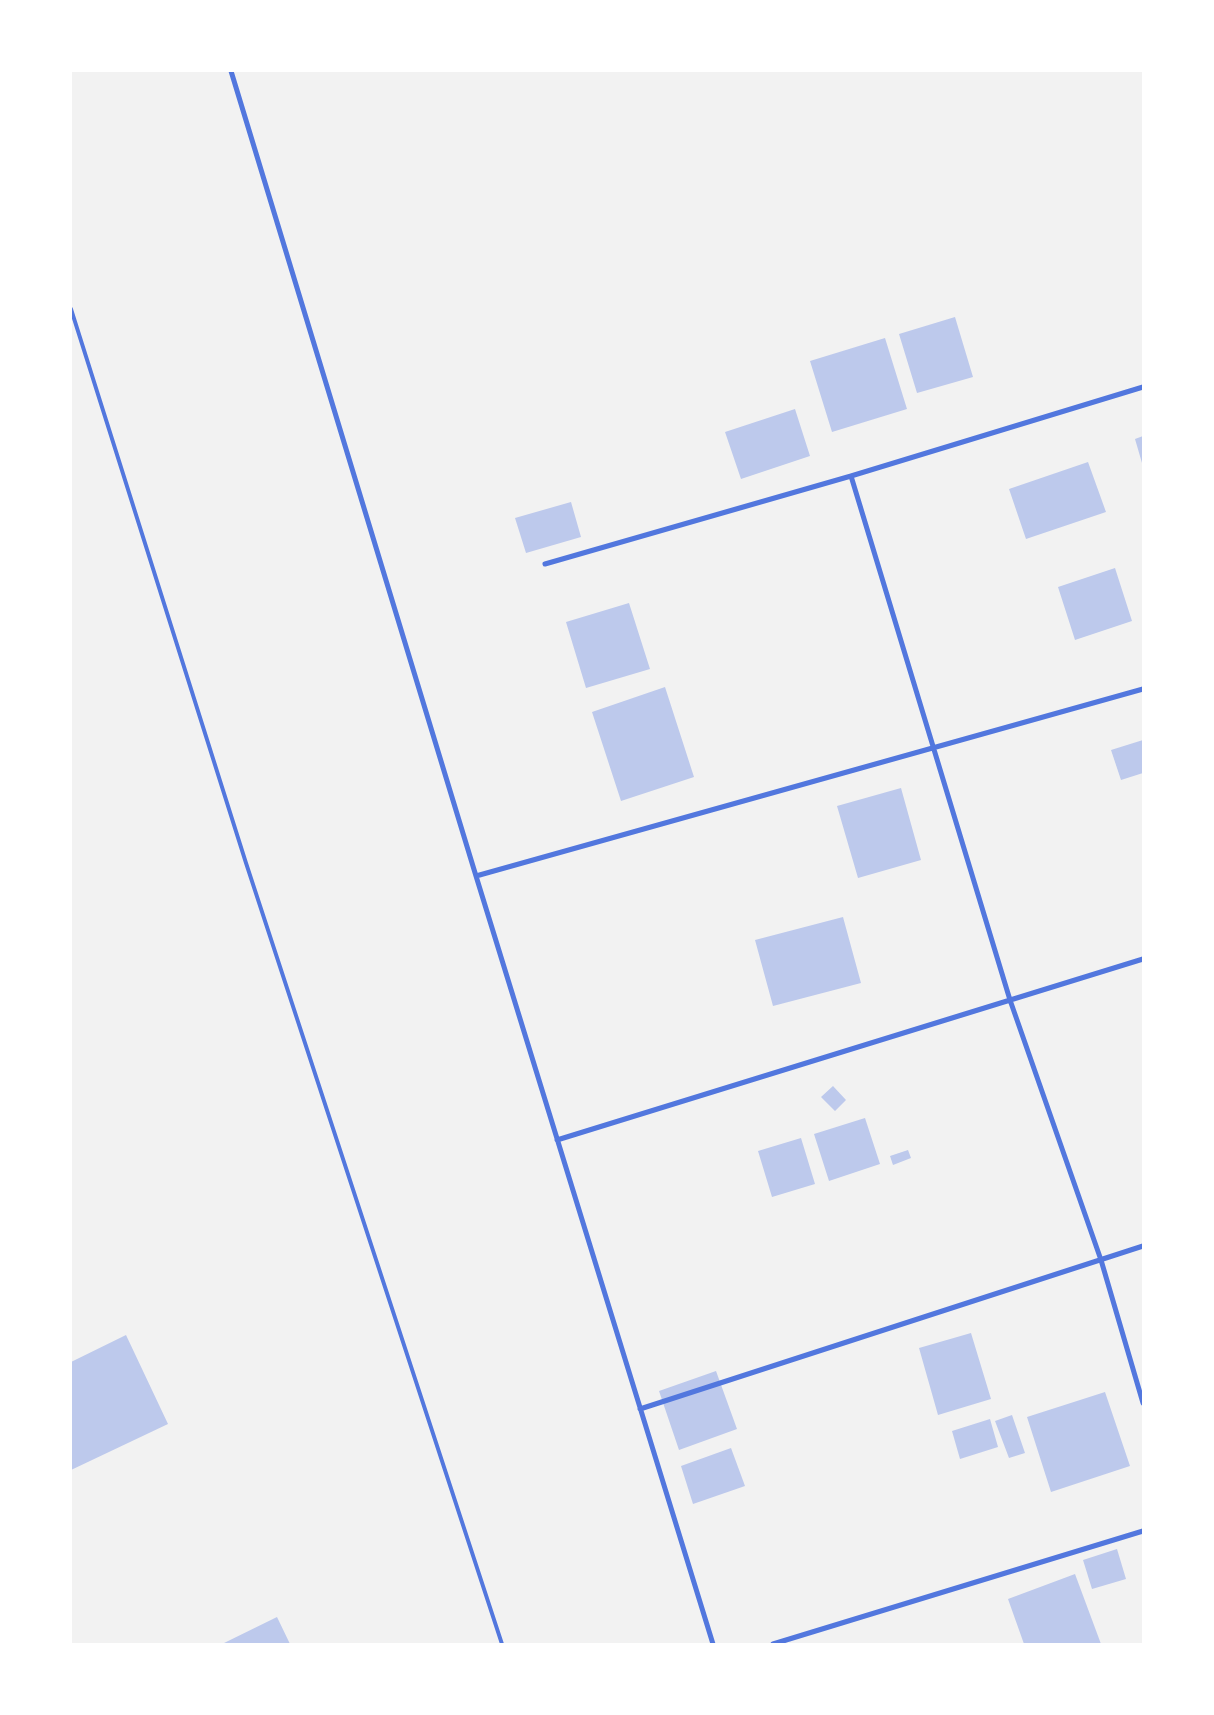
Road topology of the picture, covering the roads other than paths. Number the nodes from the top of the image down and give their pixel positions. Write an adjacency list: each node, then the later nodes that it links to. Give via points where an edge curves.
1 (231, 71): 8 (street)
2 (71, 309): 17 (lane, via 246,863)
3 (1143, 387): 4 (street)
4 (851, 476): 5 (street); 7 (street)
5 (545, 564)
6 (1143, 689): 7 (street)
7 (933, 748): 8 (street); 10 (street)
8 (476, 876): 11 (street)
9 (1143, 959): 10 (street)
10 (1010, 1000): 11 (street); 13 (street)
11 (558, 1140): 15 (street)
12 (1143, 1246): 13 (street)
13 (1101, 1260): 14 (street); 15 (street)
14 (1143, 1403)
15 (640, 1409): 18 (street)
16 (1143, 1531): 19 (street)
17 (502, 1644)
18 (713, 1644)
19 (772, 1644)

